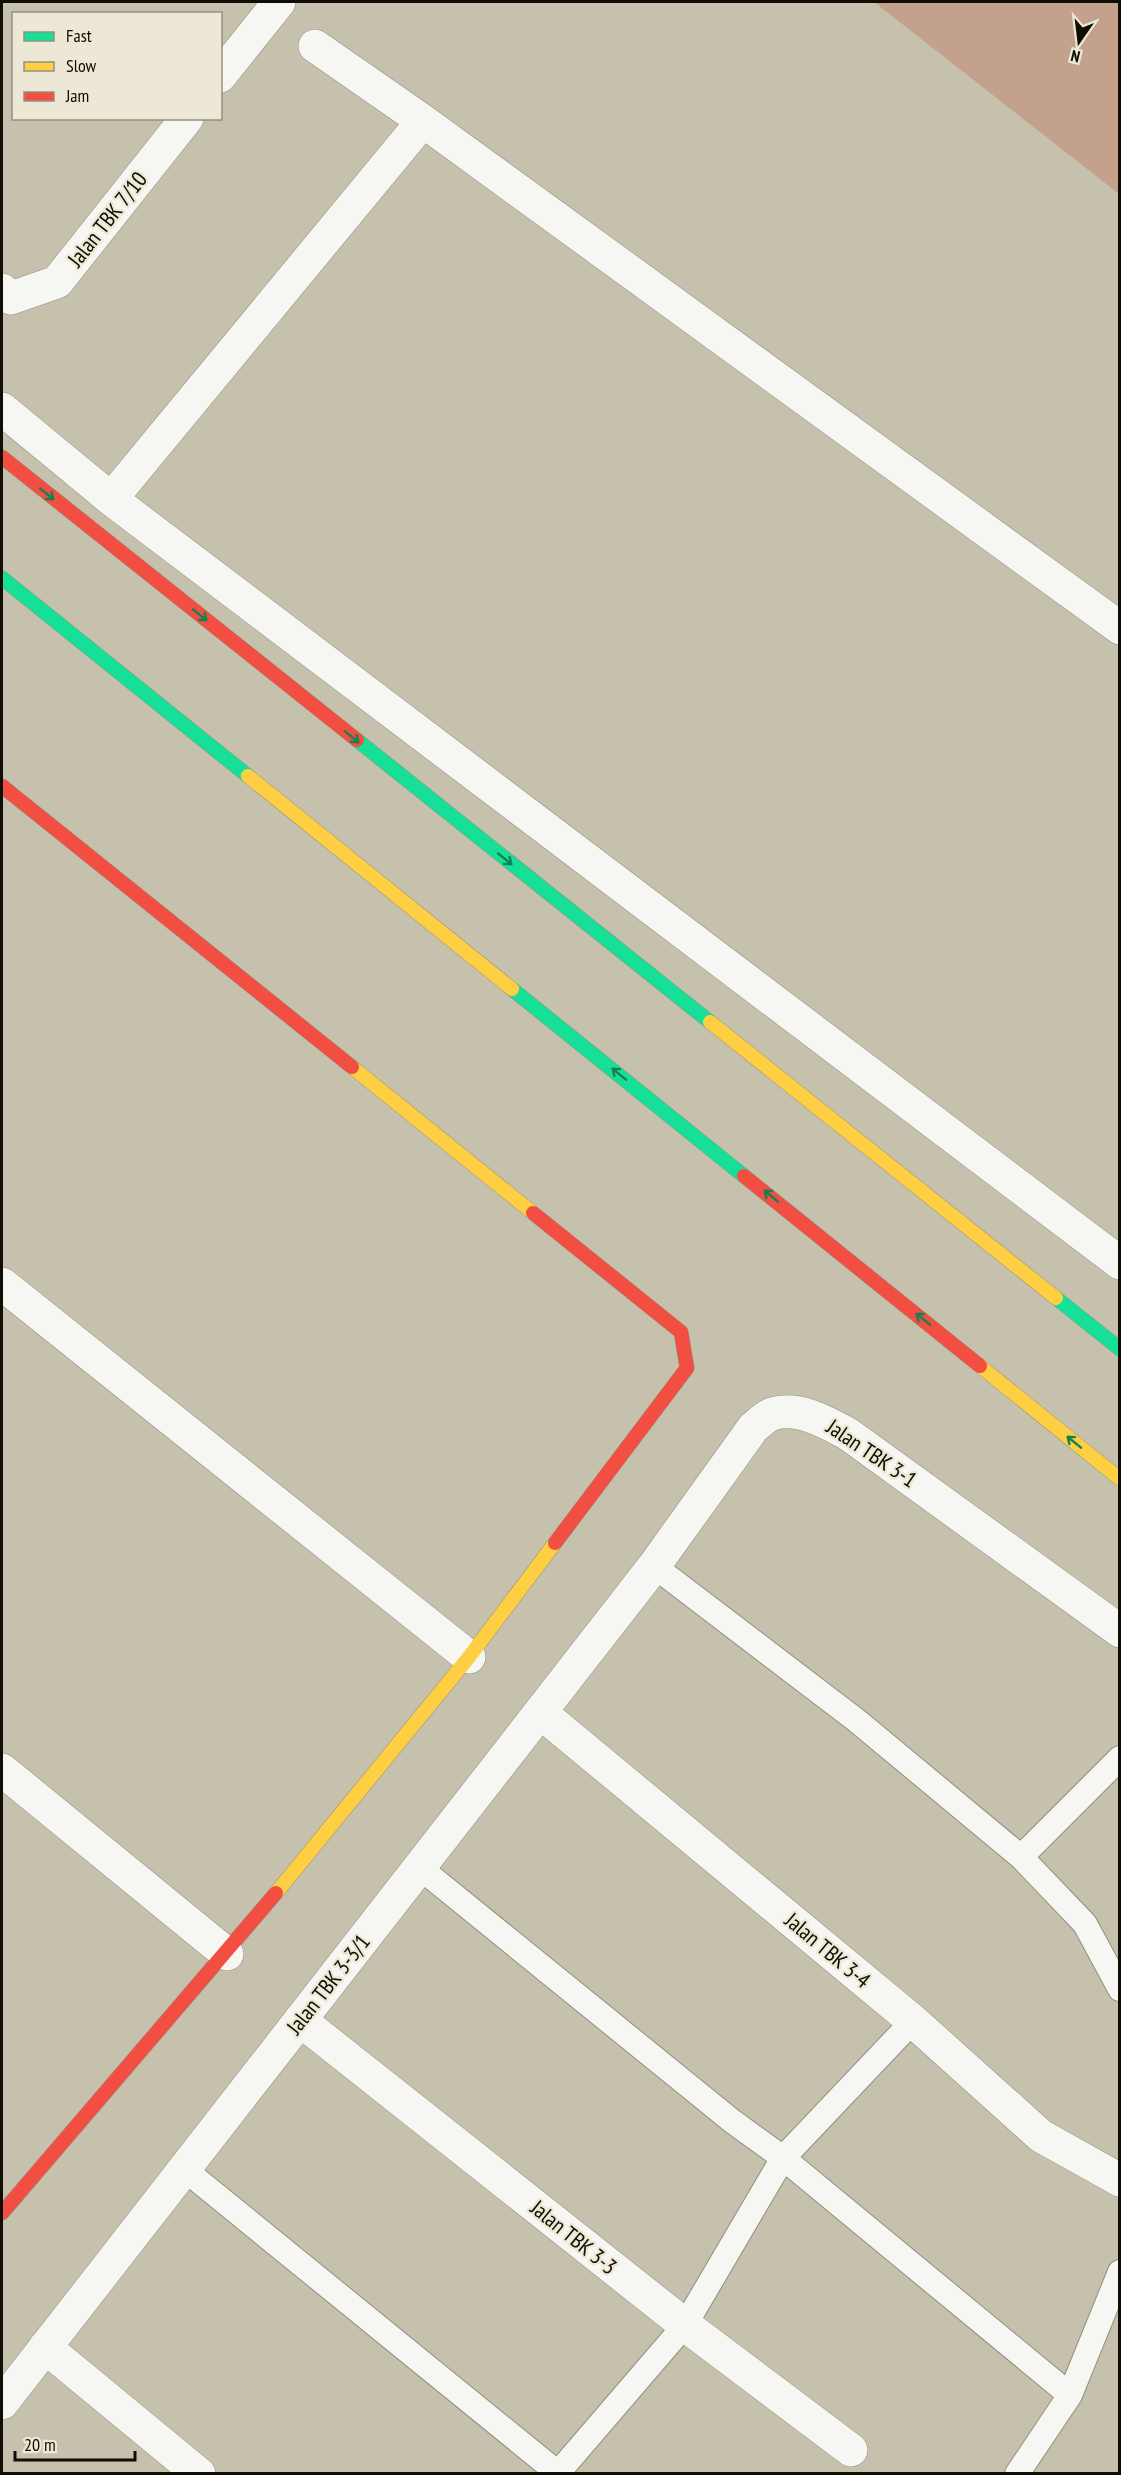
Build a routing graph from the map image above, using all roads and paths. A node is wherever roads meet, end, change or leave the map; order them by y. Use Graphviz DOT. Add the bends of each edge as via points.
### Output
graph roads {
  1 [pos="279,2"];
  2 [pos="315,46"];
  3 [pos="222,73"];
  4 [pos="185,120"];
  5 [pos="423,121"];
  6 [pos="6,294"];
  7 [pos="2,409"];
  8 [pos="2,457"];
  9 [pos="111,499"];
  10 [pos="2,578"];
  11 [pos="1119,628"];
  12 [pos="2,786"];
  13 [pos="1119,1263"];
  14 [pos="2,1284"];
  15 [pos="1119,1349"];
  16 [pos="1119,1479"];
  17 [pos="654,1566"];
  18 [pos="1119,1630"];
  19 [pos="469,1657"];
  20 [pos="540,1712"];
  21 [pos="1119,1758"];
  22 [pos="2,1770"];
  23 [pos="1021,1857"];
  24 [pos="419,1867"];
  25 [pos="227,1954"];
  26 [pos="1119,1989"];
  27 [pos="300,2020"];
  28 [pos="913,2021"];
  29 [pos="783,2158"];
  30 [pos="184,2169"];
  31 [pos="1119,2180"];
  32 [pos="2,2213"];
  33 [pos="1119,2271"];
  34 [pos="685,2325"];
  35 [pos="45,2347"];
  36 [pos="1070,2395"];
  37 [pos="2,2403"];
  38 [pos="851,2450"];
  39 [pos="558,2473"];
  40 [pos="199,2474"];
  41 [pos="1017,2474"];
  1 -- 3 [label="street"];
  2 -- 5 [label="street"];
  4 -- 6 [label="street, Jalan TBK 7/10" via="57,282"];
  5 -- 9 [label="street"];
  5 -- 11 [label="street"];
  7 -- 9 [label="street"];
  8 -- 15 [label="street, one-way"];
  9 -- 13 [label="street"];
  16 -- 10 [label="street, one-way"];
  12 -- 19 [label="street" via="681,1332 687,1368"];
  14 -- 19 [label="street"];
  17 -- 18 [label="street, Jalan TBK 3-1" via="753,1428 771,1414 793,1412 820,1418 848,1434"];
  17 -- 20 [label="street, Jalan TBK 3-3/1"];
  17 -- 23 [label="lane" via="856,1720"];
  19 -- 25 [label="street"];
  20 -- 24 [label="street, Jalan TBK 3-3/1"];
  20 -- 28 [label="street, Jalan TBK 3-4"];
  21 -- 23 [label="lane"];
  22 -- 25 [label="street"];
  23 -- 26 [label="lane" via="1085,1924"];
  24 -- 27 [label="street, Jalan TBK 3-3/1"];
  24 -- 29 [label="lane"];
  25 -- 32 [label="street"];
  27 -- 30 [label="street, Jalan TBK 3-3/1"];
  27 -- 34 [label="street, Jalan TBK 3-3"];
  28 -- 29 [label="lane"];
  28 -- 31 [label="street, Jalan TBK 3-4" via="1041,2136"];
  29 -- 34 [label="lane"];
  29 -- 36 [label="lane"];
  30 -- 35 [label="street, Jalan TBK 3-3/1"];
  30 -- 39 [label="lane"];
  33 -- 36 [label="lane"];
  34 -- 38 [label="street, Jalan TBK 3-3"];
  34 -- 39 [label="lane"];
  35 -- 37 [label="street, Jalan TBK 3-3/1"];
  35 -- 40 [label="street"];
  36 -- 41 [label="lane"];
}
